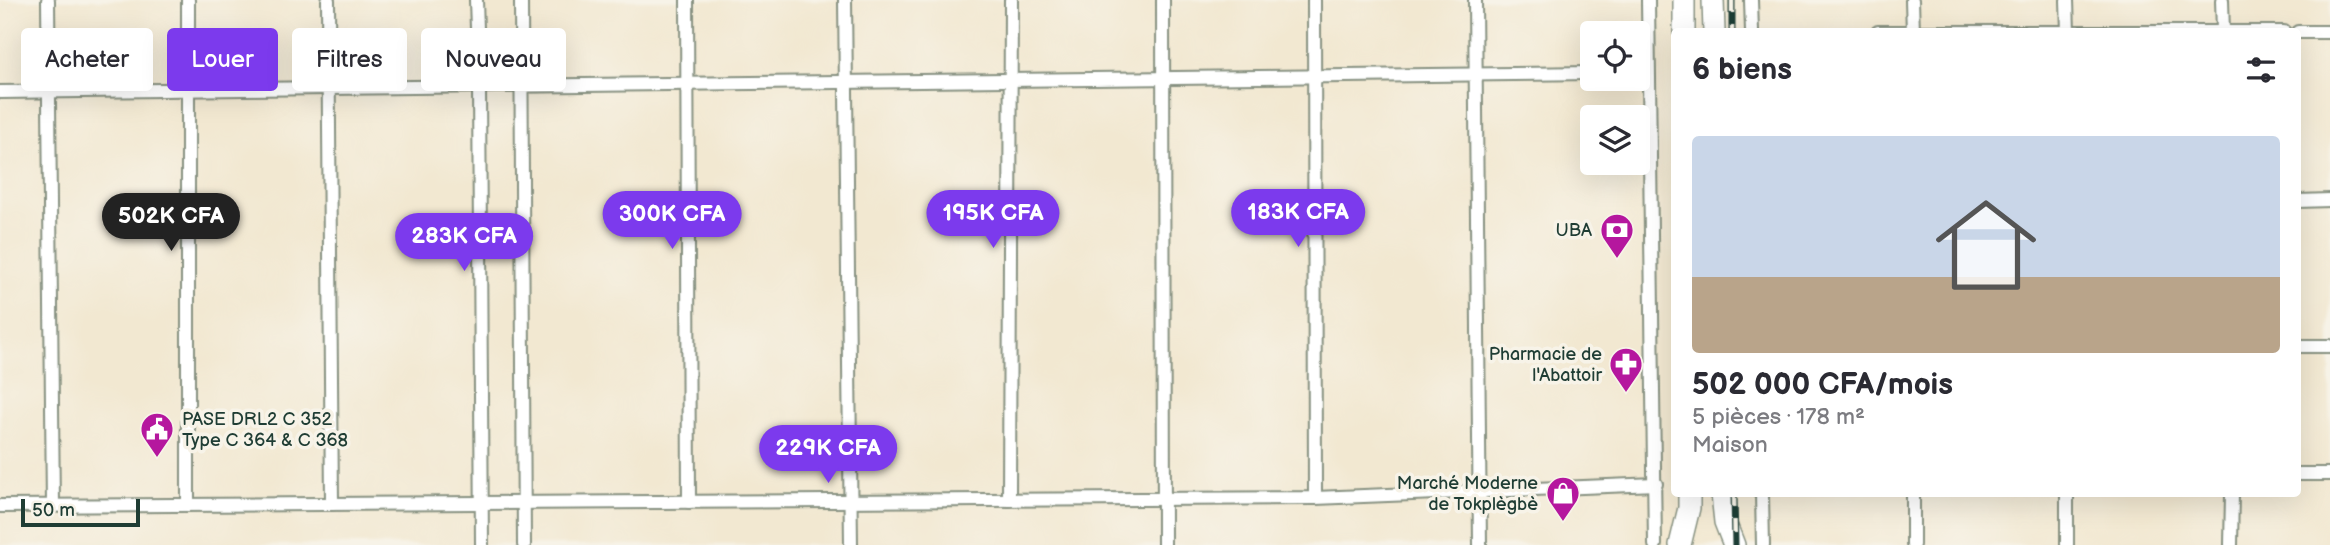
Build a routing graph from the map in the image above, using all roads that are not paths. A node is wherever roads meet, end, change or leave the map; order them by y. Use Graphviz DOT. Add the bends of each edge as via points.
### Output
graph roads {
  1 [pos="48,0"];
  2 [pos="188,0"];
  3 [pos="328,0"];
  4 [pos="476,0"];
  5 [pos="521,0"];
  6 [pos="687,0"];
  7 [pos="845,0"];
  8 [pos="1011,0"];
  9 [pos="1163,0"];
  10 [pos="1314,0"];
  11 [pos="1475,0"];
  12 [pos="1648,0"];
  13 [pos="1684,0"];
  14 [pos="1713,0"];
  15 [pos="1751,0"];
  16 [pos="1912,0"];
  17 [pos="2067,0"];
  18 [pos="2222,0"];
  19 [pos="1647,21"];
  20 [pos="48,28"];
  21 [pos="188,28"];
  22 [pos="328,28"];
  23 [pos="477,28"];
  24 [pos="521,28"];
  25 [pos="1684,28"];
  26 [pos="1714,28"];
  27 [pos="1752,28"];
  28 [pos="1913,28"];
  29 [pos="2068,28"];
  30 [pos="2223,28"];
  31 [pos="2301,32"];
  32 [pos="2330,32"];
  33 [pos="1580,73"];
  34 [pos="1475,75"];
  35 [pos="1314,76"];
  36 [pos="1163,78"];
  37 [pos="1010,80"];
  38 [pos="847,82"];
  39 [pos="688,84"];
  40 [pos="566,85"];
  41 [pos="49,91"];
  42 [pos="188,91"];
  43 [pos="329,91"];
  44 [pos="479,91"];
  45 [pos="521,91"];
  46 [pos="1644,91"];
  47 [pos="0,92"];
  48 [pos="2330,200"];
  49 [pos="2301,201"];
  50 [pos="2301,346"];
  51 [pos="2330,346"];
  52 [pos="2301,474"];
  53 [pos="2330,474"];
  54 [pos="1656,484"];
  55 [pos="1479,490"];
  56 [pos="1689,497"];
  57 [pos="1722,497"];
  58 [pos="1762,497"];
  59 [pos="1913,497"];
  60 [pos="2067,497"];
  61 [pos="2232,497"];
  62 [pos="1315,498"];
  63 [pos="1163,499"];
  64 [pos="1009,500"];
  65 [pos="850,501"];
  66 [pos="689,502"];
  67 [pos="482,503"];
  68 [pos="524,503"];
  69 [pos="332,504"];
  70 [pos="188,505"];
  71 [pos="0,506"];
  72 [pos="53,506"];
  73 [pos="482,545"];
  74 [pos="524,545"];
  75 [pos="851,545"];
  76 [pos="1164,545"];
  77 [pos="1480,545"];
  78 [pos="1655,545"];
  79 [pos="1680,545"];
  80 [pos="1734,545"];
  81 [pos="1763,545"];
  82 [pos="1913,545"];
  83 [pos="2067,545"];
  84 [pos="2231,545"];
  1 -- 20 [label="street"];
  2 -- 21 [label="street"];
  3 -- 22 [label="street"];
  4 -- 23 [label="street"];
  5 -- 24 [label="street"];
  6 -- 39 [label="street"];
  7 -- 38 [label="street"];
  8 -- 37 [label="street"];
  9 -- 36 [label="street"];
  10 -- 35 [label="street"];
  11 -- 34 [label="street"];
  12 -- 19 [label="street"];
  13 -- 25 [label="highway"];
  14 -- 26 [label="highway"];
  15 -- 27 [label="street"];
  16 -- 28 [label="street"];
  17 -- 29 [label="street"];
  18 -- 30 [label="street"];
  31 -- 32 [label="street"];
  33 -- 34 [label="street"];
  34 -- 35 [label="street"];
  34 -- 55 [label="street"];
  35 -- 36 [label="street"];
  35 -- 62 [label="street"];
  36 -- 37 [label="street"];
  36 -- 63 [label="street"];
  37 -- 38 [label="street"];
  37 -- 64 [label="street"];
  38 -- 39 [label="street"];
  38 -- 65 [label="street"];
  39 -- 40 [label="street"];
  39 -- 66 [label="street"];
  41 -- 47 [label="street"];
  41 -- 72 [label="street"];
  42 -- 70 [label="street"];
  43 -- 69 [label="street"];
  44 -- 67 [label="street"];
  45 -- 68 [label="street"];
  46 -- 54 [label="street"];
  48 -- 49 [label="street"];
  50 -- 51 [label="street"];
  52 -- 53 [label="street"];
  54 -- 55 [label="street"];
  54 -- 78 [label="street"];
  55 -- 62 [label="street"];
  55 -- 77 [label="street"];
  56 -- 79 [label="highway"];
  57 -- 80 [label="highway" via="1725,523"];
  58 -- 81 [label="street"];
  59 -- 82 [label="street"];
  60 -- 83 [label="street"];
  61 -- 84 [label="street"];
  62 -- 63 [label="street"];
  63 -- 64 [label="street"];
  63 -- 76 [label="street"];
  64 -- 65 [label="street"];
  65 -- 66 [label="street"];
  65 -- 75 [label="street"];
  66 -- 68 [label="street"];
  67 -- 68 [label="street"];
  67 -- 69 [label="street"];
  67 -- 73 [label="street"];
  68 -- 74 [label="street"];
  69 -- 70 [label="street"];
  70 -- 72 [label="street"];
  71 -- 72 [label="street"];
}
